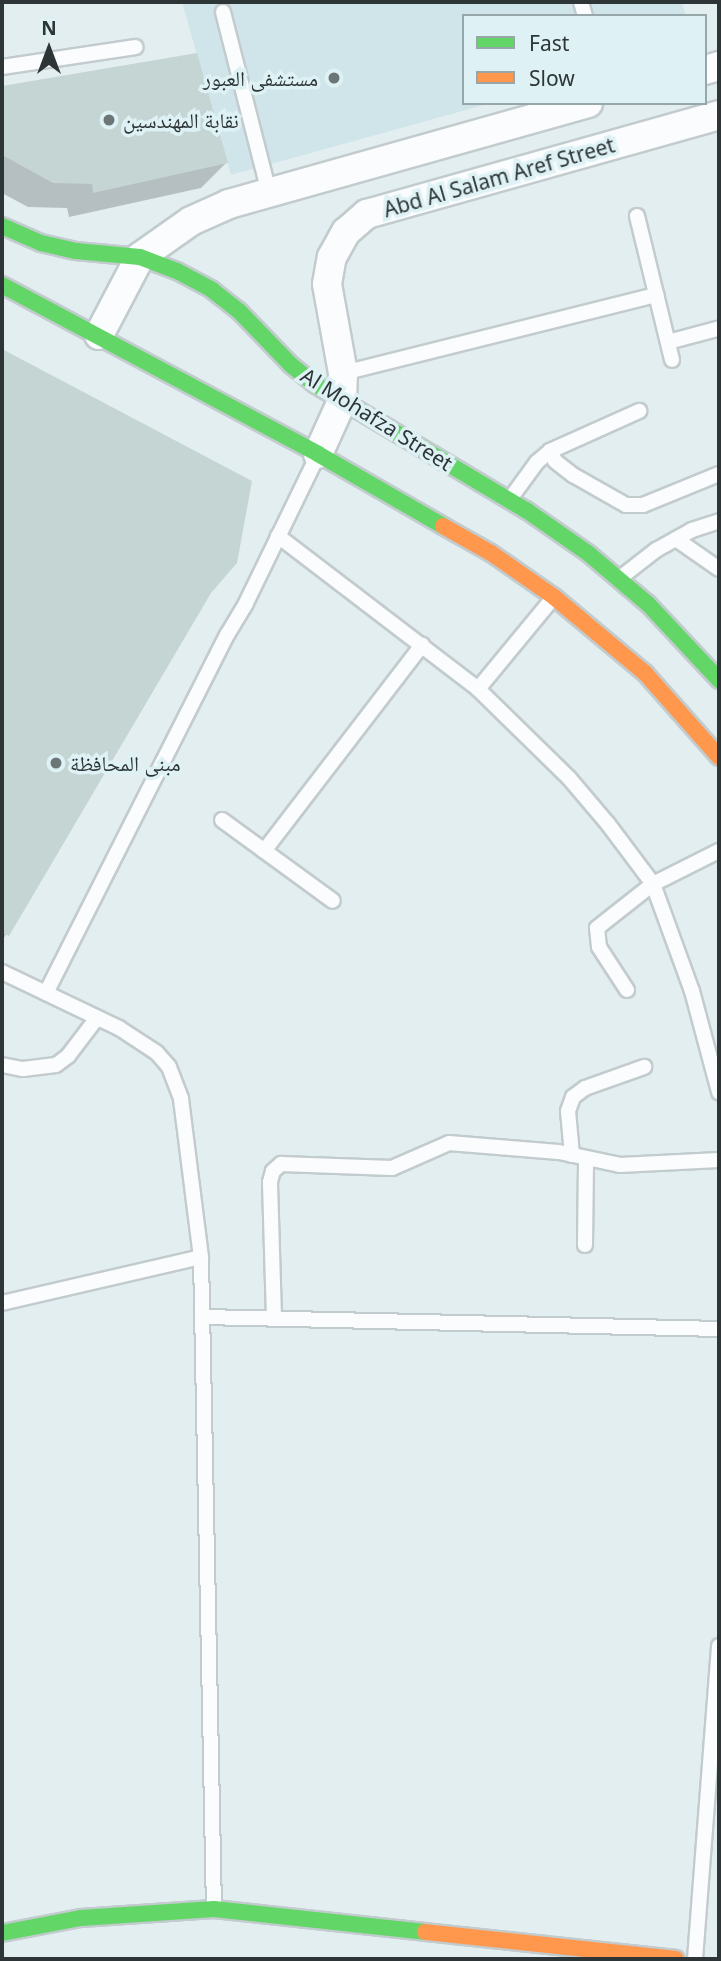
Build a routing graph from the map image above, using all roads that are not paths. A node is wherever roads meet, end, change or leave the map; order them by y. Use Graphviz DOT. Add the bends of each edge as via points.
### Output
graph roads {
  1 [pos="223,12"];
  2 [pos="136,47"];
  3 [pos="2,67"];
  4 [pos="581,105"];
  5 [pos="719,115"];
  6 [pos="270,193"];
  7 [pos="637,216"];
  8 [pos="2,226"];
  9 [pos="140,257"];
  10 [pos="2,285"];
  11 [pos="656,295"];
  12 [pos="717,329"];
  13 [pos="99,335"];
  14 [pos="668,342"];
  15 [pos="672,360"];
  16 [pos="343,373"];
  17 [pos="342,401"];
  18 [pos="639,411"];
  19 [pos="550,451"];
  20 [pos="318,454"];
  21 [pos="719,474"];
  22 [pos="510,500"];
  23 [pos="719,521"];
  24 [pos="278,536"];
  25 [pos="676,539"];
  26 [pos="719,569"];
  27 [pos="619,579"];
  28 [pos="554,597"];
  29 [pos="422,645"];
  30 [pos="719,680"];
  31 [pos="478,689"];
  32 [pos="719,757"];
  33 [pos="222,820"];
  34 [pos="264,851"];
  35 [pos="719,851"];
  36 [pos="653,884"];
  37 [pos="333,901"];
  38 [pos="2,972"];
  39 [pos="627,990"];
  40 [pos="46,993"];
  41 [pos="97,1018"];
  42 [pos="2,1065"];
  43 [pos="644,1067"];
  44 [pos="719,1092"];
  45 [pos="572,1155"];
  46 [pos="586,1160"];
  47 [pos="719,1160"];
  48 [pos="585,1245"];
  49 [pos="201,1257"];
  50 [pos="2,1303"];
  51 [pos="203,1317"];
  52 [pos="274,1318"];
  53 [pos="719,1329"];
  54 [pos="719,1646"];
  55 [pos="214,1909"];
  56 [pos="2,1933"];
  57 [pos="560,1953"];
  58 [pos="676,1959"];
  59 [pos="695,1959"];
  1 -- 6 [label="lane"];
  2 -- 3 [label="lane"];
  4 -- 6 [label="street"];
  5 -- 16 [label="street, Abd Al Salam Aref Street" via="367,214 346,232 332,257 327,284"];
  6 -- 9 [label="street" via="191,221"];
  7 -- 11 [label="lane"];
  8 -- 9 [label="main road, Al Mohafza Street" via="41,243 76,251"];
  9 -- 13 [label="street"];
  9 -- 17 [label="main road, Al Mohafza Street" via="212,290 291,365"];
  10 -- 13 [label="main road"];
  11 -- 14 [label="lane"];
  11 -- 16 [label="lane"];
  12 -- 14 [label="lane"];
  13 -- 20 [label="main road"];
  14 -- 15 [label="lane"];
  16 -- 17 [label="street, Abd Al Salam Aref Street"];
  17 -- 20 [label="street, Abd Al Salam Aref Street"];
  17 -- 22 [label="main road, Al Mohafza Street"];
  18 -- 19 [label="lane"];
  19 -- 21 [label="lane" via="573,475 626,505 643,505"];
  19 -- 22 [label="lane"];
  20 -- 24 [label="lane"];
  20 -- 28 [label="main road" via="491,553"];
  22 -- 27 [label="main road, Al Mohafza Street"];
  23 -- 25 [label="lane"];
  24 -- 29 [label="lane"];
  24 -- 40 [label="lane"];
  25 -- 26 [label="lane"];
  25 -- 27 [label="lane"];
  27 -- 30 [label="main road, Al Mohafza Street"];
  28 -- 31 [label="lane"];
  28 -- 32 [label="main road" via="645,673"];
  29 -- 31 [label="lane"];
  29 -- 34 [label="lane"];
  31 -- 36 [label="lane" via="569,778"];
  33 -- 34 [label="lane"];
  34 -- 37 [label="lane"];
  35 -- 36 [label="lane"];
  36 -- 39 [label="lane" via="597,928 599,947"];
  36 -- 44 [label="lane" via="692,991"];
  38 -- 40 [label="lane"];
  40 -- 41 [label="lane"];
  41 -- 42 [label="lane" via="56,1065 23,1069"];
  41 -- 49 [label="lane" via="157,1053 176,1082 190,1154"];
  43 -- 45 [label="lane" via="585,1088 573,1097 568,1111"];
  45 -- 46 [label="lane"];
  45 -- 52 [label="lane" via="449,1143 392,1168 281,1164 270,1182"];
  46 -- 47 [label="lane" via="620,1166"];
  46 -- 48 [label="lane"];
  49 -- 50 [label="lane"];
  49 -- 51 [label="lane"];
  51 -- 52 [label="lane"];
  51 -- 55 [label="lane"];
  52 -- 53 [label="lane"];
  54 -- 59 [label="lane"];
  55 -- 56 [label="main road" via="81,1918"];
  55 -- 57 [label="main road"];
  57 -- 58 [label="main road"];
}
